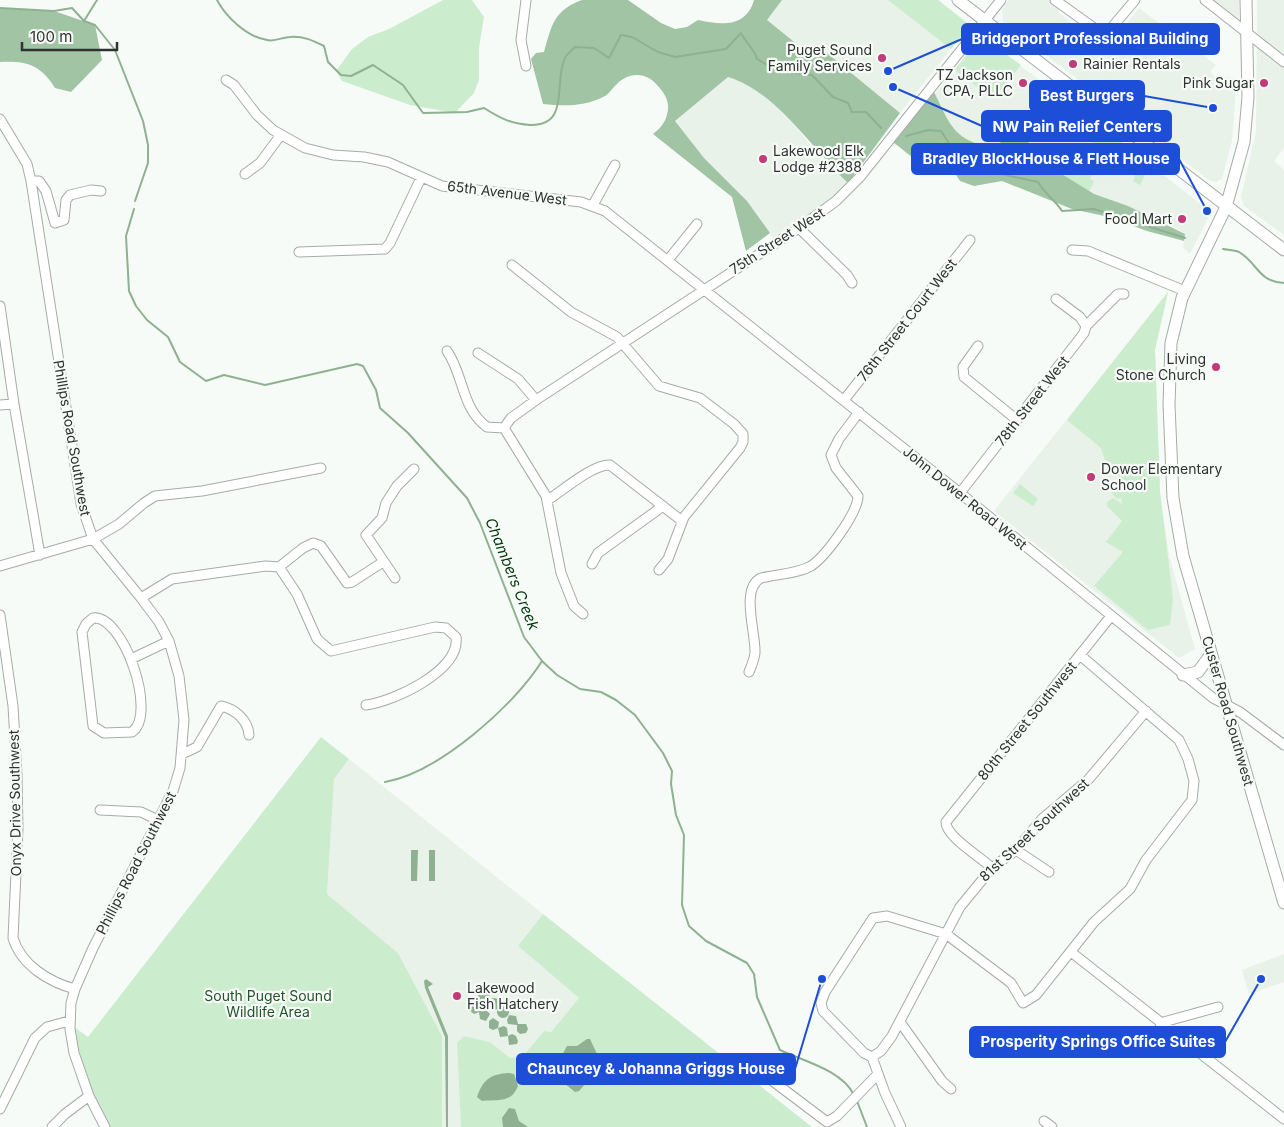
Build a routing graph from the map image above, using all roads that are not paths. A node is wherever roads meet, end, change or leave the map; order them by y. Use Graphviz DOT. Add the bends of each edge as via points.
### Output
graph roads {
  1 [pos="526,0"];
  2 [pos="958,0"];
  3 [pos="1001,0"];
  4 [pos="1055,0"];
  5 [pos="1135,0"];
  6 [pos="1205,0"];
  7 [pos="1246,0"];
  8 [pos="984,20"];
  9 [pos="1245,32"];
  10 [pos="1284,62"];
  11 [pos="526,66"];
  12 [pos="226,80"];
  13 [pos="0,119"];
  14 [pos="280,136"];
  15 [pos="615,165"];
  16 [pos="244,174"];
  17 [pos="421,178"];
  18 [pos="30,181"];
  19 [pos="101,191"];
  20 [pos="593,205"];
  21 [pos="1226,207"];
  22 [pos="697,224"];
  23 [pos="799,228"];
  24 [pos="970,240"];
  25 [pos="1072,250"];
  26 [pos="1284,250"];
  27 [pos="299,252"];
  28 [pos="668,260"];
  29 [pos="512,266"];
  30 [pos="852,283"];
  31 [pos="704,289"];
  32 [pos="1185,291"];
  33 [pos="1056,299"];
  34 [pos="0,306"];
  35 [pos="1103,310"];
  36 [pos="1086,326"];
  37 [pos="623,343"];
  38 [pos="978,346"];
  39 [pos="447,350"];
  40 [pos="478,353"];
  41 [pos="536,400"];
  42 [pos="844,400"];
  43 [pos="14,404"];
  44 [pos="0,405"];
  45 [pos="859,412"];
  46 [pos="1017,420"];
  47 [pos="504,428"];
  48 [pos="321,468"];
  49 [pos="414,469"];
  50 [pos="960,493"];
  51 [pos="548,500"];
  52 [pos="664,506"];
  53 [pos="682,521"];
  54 [pos="93,539"];
  55 [pos="40,554"];
  56 [pos="383,562"];
  57 [pos="592,564"];
  58 [pos="0,566"];
  59 [pos="280,566"];
  60 [pos="659,570"];
  61 [pos="395,578"];
  62 [pos="141,598"];
  63 [pos="581,612"];
  64 [pos="0,615"];
  65 [pos="1111,616"];
  66 [pos="169,641"];
  67 [pos="1211,654"];
  68 [pos="1080,655"];
  69 [pos="131,659"];
  70 [pos="749,672"];
  71 [pos="1183,675"];
  72 [pos="366,705"];
  73 [pos="1226,705"];
  74 [pos="1146,712"];
  75 [pos="249,735"];
  76 [pos="1284,745"];
  77 [pos="182,754"];
  78 [pos="100,810"];
  79 [pos="158,820"];
  80 [pos="1016,850"];
  81 [pos="992,868"];
  82 [pos="1049,872"];
  83 [pos="1284,903"];
  84 [pos="946,934"];
  85 [pos="1071,952"];
  86 [pos="74,989"];
  87 [pos="1218,1007"];
  88 [pos="69,1021"];
  89 [pos="900,1022"];
  90 [pos="1160,1023"];
  91 [pos="872,1057"];
  92 [pos="878,1074"];
  93 [pos="770,1079"];
  94 [pos="951,1089"];
  95 [pos="89,1096"];
  96 [pos="0,1109"];
  97 [pos="1284,1119"];
  98 [pos="52,1127"];
  99 [pos="105,1127"];
  100 [pos="901,1127"];
  1 -- 11 [label="street" via="521,40"];
  2 -- 8 [label="main road"];
  3 -- 8 [label="street, 75th Street West"];
  4 -- 5 [label="street" via="1097,32 1105,33"];
  6 -- 9 [label="street"];
  7 -- 9 [label="main road, Custer Road Southwest"];
  8 -- 21 [label="main road"];
  8 -- 23 [label="street, 75th Street West" via="860,177 835,202"];
  9 -- 10 [label="street"];
  9 -- 21 [label="main road, Custer Road Southwest" via="1247,117 1244,142"];
  12 -- 14 [label="street, 65th Avenue West"];
  13 -- 18 [label="street, Phillips Road Southwest" via="26,164"];
  14 -- 16 [label="street" via="260,163"];
  14 -- 17 [label="street, 65th Avenue West" via="323,153 364,156 388,162"];
  15 -- 20 [label="street"];
  17 -- 20 [label="street, 65th Avenue West" via="462,190"];
  17 -- 27 [label="street" via="385,249"];
  18 -- 19 [label="street" via="39,181 44,186 55,223 64,220 66,200 70,195"];
  18 -- 54 [label="street, Phillips Road Southwest" via="81,504"];
  20 -- 28 [label="street, 65th Avenue West" via="610,214"];
  21 -- 26 [label="main road"];
  21 -- 32 [label="main road, Custer Road Southwest"];
  22 -- 28 [label="street"];
  23 -- 30 [label="street"];
  23 -- 31 [label="street, 75th Street West"];
  24 -- 42 [label="street, 76th Street Court West"];
  25 -- 32 [label="street" via="1088,251"];
  28 -- 31 [label="street, 65th Avenue West"];
  29 -- 37 [label="street" via="564,307"];
  31 -- 37 [label="street, 75th Street West"];
  31 -- 42 [label="street, John Dower Road West"];
  32 -- 67 [label="main road, Custer Road Southwest" via="1175,323 1169,367 1173,498 1183,556"];
  33 -- 36 [label="street" via="1080,317"];
  34 -- 43 [label="street"];
  35 -- 36 [label="street, 78th Street West"];
  36 -- 46 [label="street, 78th Street West" via="1084,333"];
  37 -- 41 [label="street, 75th Street West"];
  37 -- 53 [label="street" via="659,386 700,398 738,428 744,439"];
  38 -- 46 [label="street" via="966,362 963,373 967,380"];
  39 -- 47 [label="street" via="457,366 465,398 477,416 490,428"];
  40 -- 41 [label="street" via="518,379"];
  41 -- 47 [label="street, 75th Street West" via="510,418"];
  42 -- 45 [label="street, John Dower Road West"];
  43 -- 44 [label="street"];
  43 -- 55 [label="street"];
  45 -- 50 [label="street, John Dower Road West"];
  45 -- 70 [label="street" via="831,455 836,468 858,496 856,507 812,565 754,582 751,606 755,653"];
  46 -- 50 [label="street, 78th Street West"];
  47 -- 51 [label="street"];
  48 -- 54 [label="street" via="155,496"];
  49 -- 56 [label="street" via="397,486 382,518 367,532"];
  50 -- 65 [label="street, John Dower Road West"];
  51 -- 52 [label="street" via="608,464"];
  51 -- 63 [label="street" via="553,504 565,562"];
  52 -- 53 [label="street"];
  52 -- 57 [label="street" via="598,553"];
  53 -- 60 [label="street" via="668,558"];
  54 -- 55 [label="street"];
  54 -- 62 [label="street, Phillips Road Southwest"];
  55 -- 58 [label="street"];
  56 -- 59 [label="street" via="349,583 342,578 321,546 313,543"];
  56 -- 61 [label="street"];
  59 -- 62 [label="street" via="172,579"];
  59 -- 72 [label="street" via="317,640 331,651 435,627 446,628 456,637 448,661 436,674 405,693"];
  62 -- 66 [label="street, Phillips Road Southwest"];
  64 -- 86 [label="street, Onyx Drive Southwest" via="13,706 17,776 13,938 21,954 48,979"];
  65 -- 68 [label="street, 80th Street Southwest"];
  65 -- 71 [label="street, John Dower Road West"];
  66 -- 69 [label="street"];
  66 -- 77 [label="street, Phillips Road Southwest" via="182,696"];
  67 -- 71 [label="main road" via="1198,672"];
  67 -- 73 [label="main road, Custer Road Southwest"];
  68 -- 74 [label="street"];
  68 -- 81 [label="street, 80th Street Southwest" via="946,822 952,834"];
  69 -- 69 [label="street" via="106,620 93,618 86,624 82,632 92,721 104,733 134,732 142,719"];
  71 -- 73 [label="street, John Dower Road West"];
  73 -- 76 [label="street, John Dower Road West"];
  73 -- 83 [label="main road, Custer Road Southwest"];
  74 -- 80 [label="street, 81st Street Southwest" via="1088,780 1042,819"];
  74 -- 85 [label="street" via="1182,745 1194,781 1194,794 1146,860 1130,889 1094,922"];
  75 -- 77 [label="street" via="243,719 222,706 216,710 197,747"];
  77 -- 79 [label="street, Phillips Road Southwest" via="173,791"];
  78 -- 79 [label="street" via="141,812"];
  79 -- 86 [label="street, Phillips Road Southwest"];
  80 -- 81 [label="street, 81st Street Southwest"];
  80 -- 82 [label="street"];
  81 -- 84 [label="street, 81st Street Southwest" via="962,903"];
  84 -- 85 [label="street" via="1011,983 1022,1003 1041,989"];
  84 -- 89 [label="street, 81st Street Southwest"];
  84 -- 91 [label="street" via="886,916 873,918 825,992 821,1004 823,1011 864,1053"];
  85 -- 90 [label="street"];
  86 -- 88 [label="street, Phillips Road Southwest"];
  87 -- 90 [label="street"];
  88 -- 95 [label="street, Phillips Road Southwest" via="74,1053"];
  88 -- 96 [label="street" via="47,1027 35,1038"];
  89 -- 91 [label="street, 81st Street Southwest" via="885,1047"];
  89 -- 94 [label="street"];
  90 -- 97 [label="street"];
  91 -- 92 [label="street"];
  92 -- 93 [label="street" via="830,1122 822,1121"];
  92 -- 100 [label="street"];
  95 -- 98 [label="street"];
  95 -- 99 [label="street, Phillips Road Southwest"];
}
